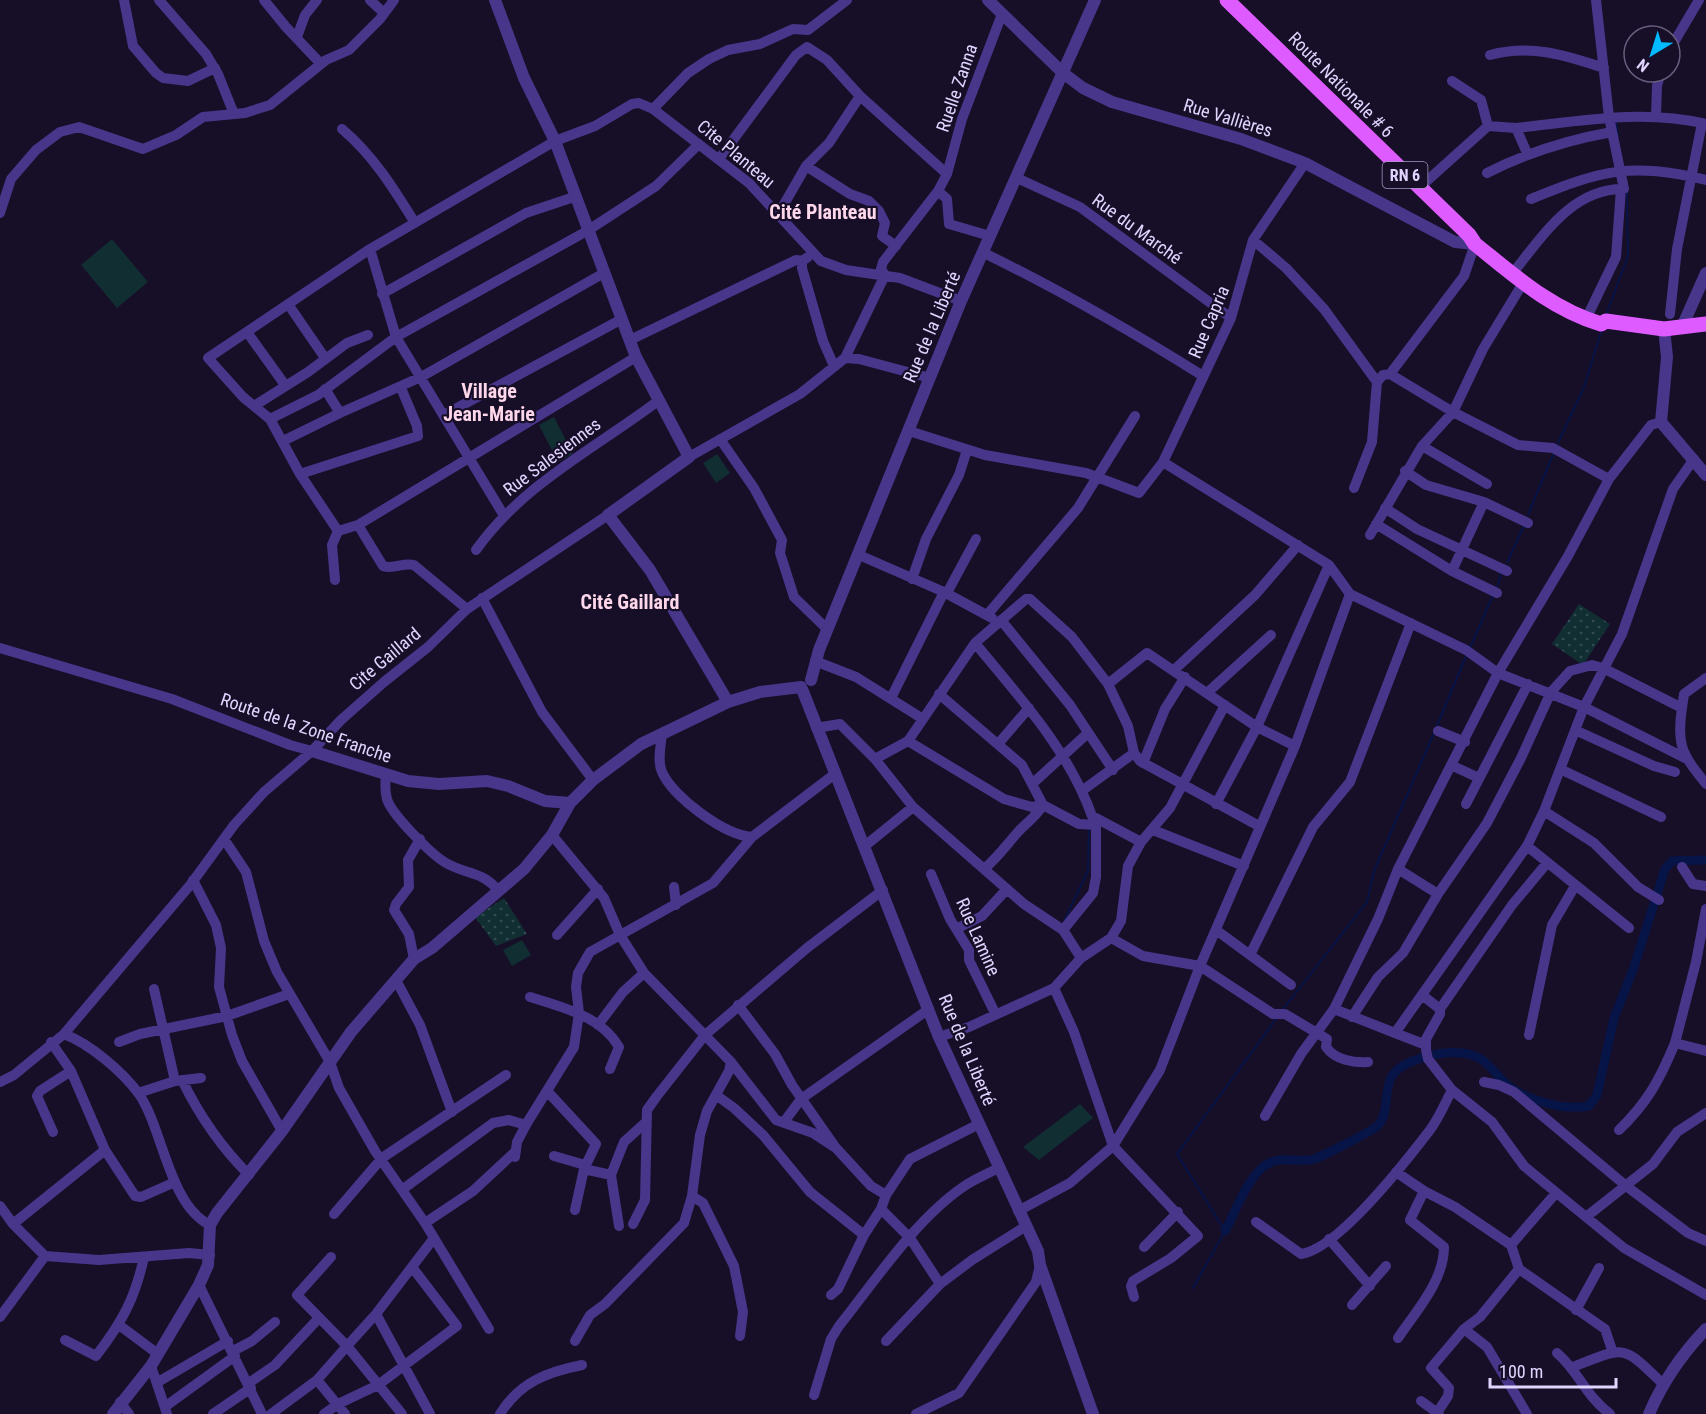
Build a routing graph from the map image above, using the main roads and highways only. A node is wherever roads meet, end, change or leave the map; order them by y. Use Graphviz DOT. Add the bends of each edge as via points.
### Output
graph roads {
  1 [pos="1227,0"];
  2 [pos="1706,324"];
  1 -- 2 [label="main road, Route Nationale # 6 / RN 6" via="1475,244 1517,279 1564,310 1598,321 1664,329"];
}
